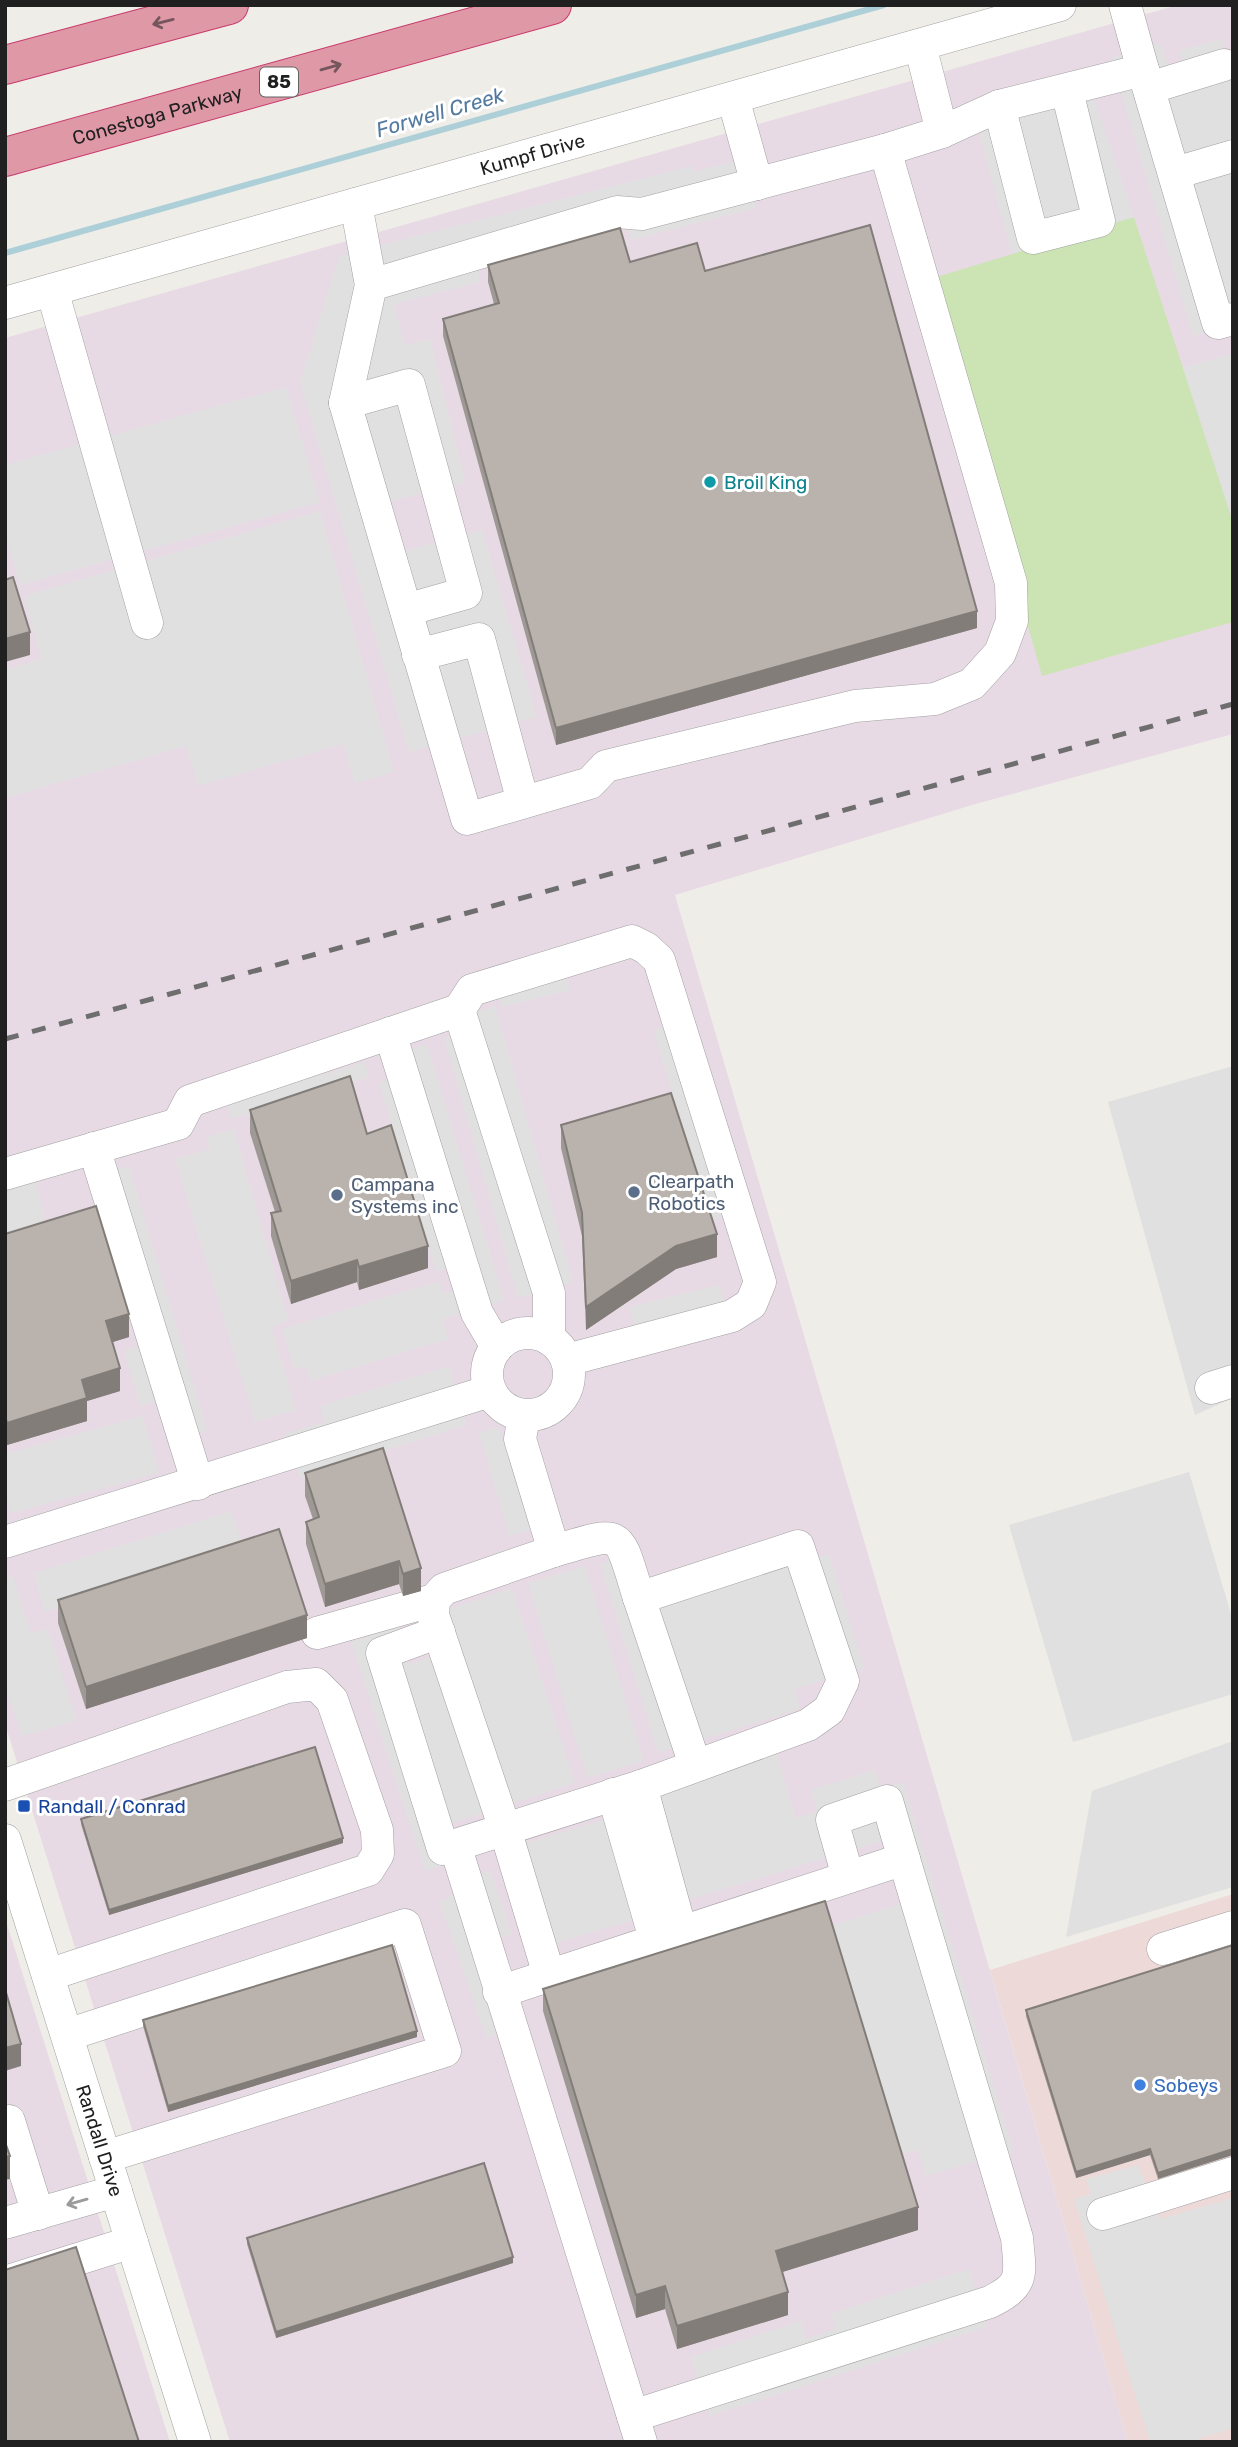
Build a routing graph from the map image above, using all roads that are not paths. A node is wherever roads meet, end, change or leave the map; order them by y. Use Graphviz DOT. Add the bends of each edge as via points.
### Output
graph roads {
  1 [pos="229,5"];
  2 [pos="552,5"];
  3 [pos="1060,5"];
  4 [pos="1125,5"];
  5 [pos="920,45"];
  6 [pos="5,65"];
  7 [pos="1224,65"];
  8 [pos="1146,79"];
  9 [pos="1068,91"];
  10 [pos="733,98"];
  11 [pos="999,106"];
  12 [pos="942,132"];
  13 [pos="885,150"];
  14 [pos="1233,156"];
  15 [pos="5,157"];
  16 [pos="1175,173"];
  17 [pos="757,184"];
  18 [pos="356,204"];
  19 [pos="371,285"];
  20 [pos="52,290"];
  21 [pos="5,303"];
  22 [pos="1233,319"];
  23 [pos="345,403"];
  24 [pos="406,610"];
  25 [pos="147,623"];
  26 [pos="418,655"];
  27 [pos="523,802"];
  28 [pos="459,1010"];
  29 [pos="390,1034"];
  30 [pos="94,1148"];
  31 [pos="5,1174"];
  32 [pos="496,1347"];
  33 [pos="558,1349"];
  34 [pos="490,1391"];
  35 [pos="524,1416"];
  36 [pos="198,1484"];
  37 [pos="5,1542"];
  38 [pos="554,1551"];
  39 [pos="639,1598"];
  40 [pos="434,1600"];
  41 [pos="439,1632"];
  42 [pos="317,1633"];
  43 [pos="695,1765"];
  44 [pos="5,1785"];
  45 [pos="627,1790"];
  46 [pos="505,1829"];
  47 [pos="5,1840"];
  48 [pos="455,1845"];
  49 [pos="904,1859"];
  50 [pos="848,1877"];
  51 [pos="1233,1927"];
  52 [pos="668,1935"];
  53 [pos="1163,1949"];
  54 [pos="48,1975"];
  55 [pos="548,1975"];
  56 [pos="499,1992"];
  57 [pos="67,2035"];
  58 [pos="9,2121"];
  59 [pos="105,2157"];
  60 [pos="1233,2173"];
  61 [pos="116,2191"];
  62 [pos="38,2214"];
  63 [pos="1103,2214"];
  64 [pos="5,2223"];
  65 [pos="132,2242"];
  66 [pos="5,2282"];
  67 [pos="637,2429"];
  68 [pos="195,2442"];
  1 -- 6 [label="highway, one-way"];
  15 -- 2 [label="highway, Conestoga Parkway / 85, one-way"];
  3 -- 5 [label="street, Kumpf Drive"];
  4 -- 8 [label="street"];
  5 -- 10 [label="street, Kumpf Drive"];
  5 -- 12 [label="street"];
  7 -- 8 [label="street"];
  8 -- 9 [label="street"];
  8 -- 16 [label="street"];
  9 -- 11 [label="street"];
  9 -- 11 [label="street" via="1099,221 1033,238"];
  10 -- 17 [label="street"];
  10 -- 18 [label="street, Kumpf Drive"];
  11 -- 12 [label="street"];
  12 -- 13 [label="street"];
  13 -- 17 [label="street"];
  13 -- 27 [label="street" via="1011,583 1012,621 1000,653 972,684 935,699 855,706 606,766 590,783"];
  14 -- 16 [label="street"];
  16 -- 22 [label="street" via="1218,323"];
  17 -- 19 [label="street" via="642,214 617,212"];
  18 -- 19 [label="street"];
  18 -- 20 [label="street, Kumpf Drive"];
  19 -- 23 [label="street"];
  20 -- 21 [label="street, Kumpf Drive"];
  20 -- 25 [label="street"];
  23 -- 24 [label="street"];
  23 -- 24 [label="street" via="409,386 466,593"];
  24 -- 26 [label="street"];
  26 -- 27 [label="street" via="467,819"];
  26 -- 27 [label="street" via="479,639"];
  28 -- 29 [label="street"];
  28 -- 33 [label="street" via="549,1293"];
  28 -- 33 [label="street" via="472,990 632,941 660,960 760,1282 751,1304 732,1317"];
  29 -- 30 [label="street" via="190,1101 178,1124"];
  29 -- 32 [label="street" via="477,1313"];
  30 -- 31 [label="street"];
  30 -- 36 [label="street"];
  32 -- 33 [label="street" via="520,1334 534,1333"];
  32 -- 34 [label="street" via="487,1369"];
  33 -- 35 [label="street" via="569,1374 560,1401 539,1414"];
  34 -- 35 [label="street" via="510,1412"];
  34 -- 36 [label="street"];
  35 -- 38 [label="street" via="520,1439"];
  36 -- 37 [label="street"];
  38 -- 39 [label="street" via="606,1536 616,1539 623,1546"];
  38 -- 40 [label="street" via="444,1589"];
  39 -- 43 [label="street"];
  39 -- 43 [label="street" via="797,1546 835,1656 843,1681 829,1710 808,1725"];
  40 -- 41 [label="street"];
  40 -- 42 [label="street"];
  41 -- 46 [label="street"];
  41 -- 48 [label="street" via="382,1653 443,1849"];
  43 -- 45 [label="street"];
  44 -- 54 [label="street" via="287,1687 316,1684 332,1700 377,1830 378,1854 368,1870"];
  45 -- 46 [label="street"];
  45 -- 52 [label="street"];
  46 -- 48 [label="street"];
  46 -- 55 [label="street"];
  47 -- 54 [label="street, Randall Drive"];
  48 -- 56 [label="street"];
  49 -- 50 [label="street"];
  49 -- 50 [label="street" via="887,1801 832,1820"];
  49 -- 67 [label="street" via="1017,2238 1020,2273 1012,2292"];
  50 -- 52 [label="street"];
  51 -- 53 [label="street"];
  52 -- 55 [label="street"];
  54 -- 57 [label="street, Randall Drive"];
  55 -- 56 [label="street"];
  56 -- 67 [label="street"];
  57 -- 59 [label="street, Randall Drive"];
  57 -- 59 [label="street" via="405,1925 410,1937 445,2051"];
  58 -- 62 [label="street"];
  59 -- 61 [label="street, Randall Drive"];
  60 -- 63 [label="street"];
  61 -- 62 [label="street, one-way"];
  61 -- 65 [label="street, Randall Drive"];
  62 -- 64 [label="street"];
  65 -- 66 [label="street"];
  65 -- 68 [label="street, Randall Drive"];
}
